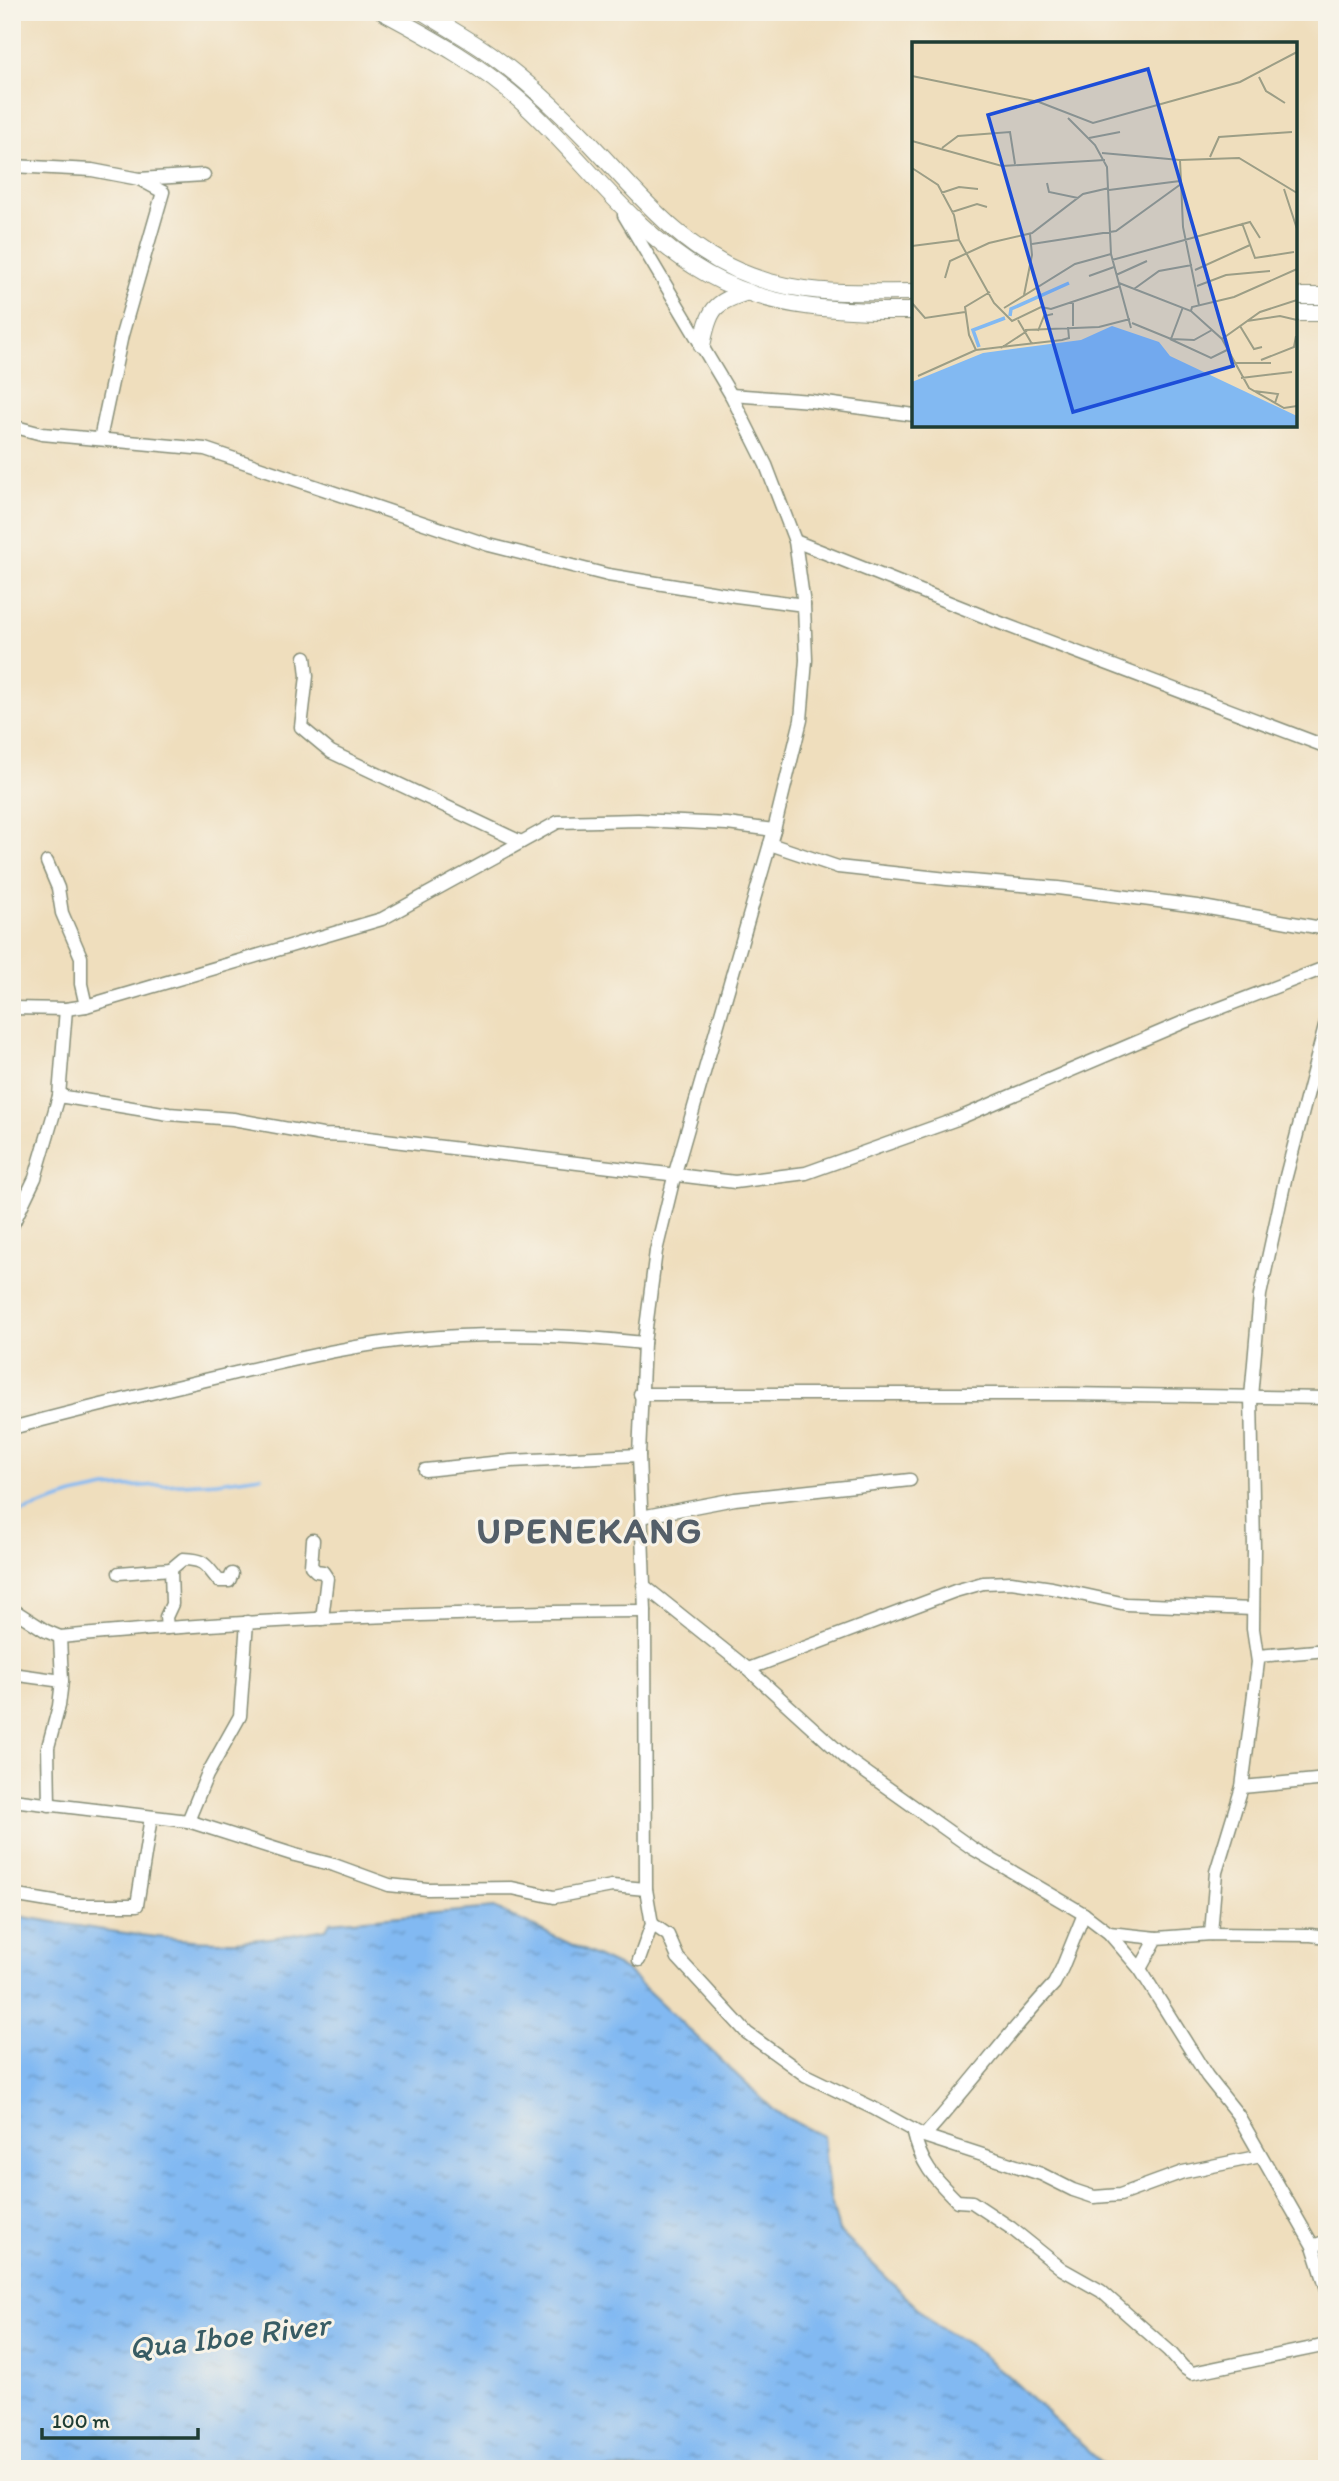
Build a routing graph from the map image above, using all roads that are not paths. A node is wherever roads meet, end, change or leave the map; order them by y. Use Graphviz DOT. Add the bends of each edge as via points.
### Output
graph roads {
  1 [pos="383,12"];
  2 [pos="423,12"];
  3 [pos="12,166"];
  4 [pos="204,175"];
  5 [pos="139,179"];
  6 [pos="616,201"];
  7 [pos="748,292"];
  8 [pos="912,292"];
  9 [pos="1297,296"];
  10 [pos="1327,296"];
  11 [pos="912,311"];
  12 [pos="1297,313"];
  13 [pos="1327,313"];
  14 [pos="702,346"];
  15 [pos="731,395"];
  16 [pos="912,415"];
  17 [pos="12,426"];
  18 [pos="100,439"];
  19 [pos="796,541"];
  20 [pos="804,605"];
  21 [pos="305,657"];
  22 [pos="1327,747"];
  23 [pos="774,830"];
  24 [pos="522,842"];
  25 [pos="770,844"];
  26 [pos="47,862"];
  27 [pos="1327,929"];
  28 [pos="1327,967"];
  29 [pos="86,1006"];
  30 [pos="12,1007"];
  31 [pos="66,1009"];
  32 [pos="1327,1019"];
  33 [pos="59,1097"];
  34 [pos="675,1173"];
  35 [pos="12,1226"];
  36 [pos="644,1343"];
  37 [pos="640,1394"];
  38 [pos="1251,1396"];
  39 [pos="1327,1398"];
  40 [pos="12,1428"];
  41 [pos="639,1455"];
  42 [pos="425,1470"];
  43 [pos="910,1480"];
  44 [pos="641,1517"];
  45 [pos="313,1540"];
  46 [pos="171,1569"];
  47 [pos="119,1573"];
  48 [pos="232,1574"];
  49 [pos="643,1585"];
  50 [pos="12,1609"];
  51 [pos="1253,1609"];
  52 [pos="645,1611"];
  53 [pos="322,1619"];
  54 [pos="247,1622"];
  55 [pos="167,1628"];
  56 [pos="60,1637"];
  57 [pos="1327,1650"];
  58 [pos="1258,1656"];
  59 [pos="748,1669"];
  60 [pos="12,1674"];
  61 [pos="62,1682"];
  62 [pos="1327,1779"];
  63 [pos="1242,1787"];
  64 [pos="12,1800"];
  65 [pos="49,1805"];
  66 [pos="151,1817"];
  67 [pos="188,1821"];
  68 [pos="646,1889"];
  69 [pos="12,1895"];
  70 [pos="1084,1913"];
  71 [pos="652,1924"];
  72 [pos="1109,1933"];
  73 [pos="1211,1934"];
  74 [pos="1327,1937"];
  75 [pos="1157,1938"];
  76 [pos="639,1960"];
  77 [pos="1140,1969"];
  78 [pos="918,2133"];
  79 [pos="1261,2156"];
  80 [pos="1327,2241"];
  81 [pos="1313,2246"];
  82 [pos="1327,2289"];
  83 [pos="1327,2345"];
  1 -- 6 [label="main road" via="484,70 581,161"];
  2 -- 8 [label="main road" via="490,54 537,93 639,196 707,255 750,276 797,290"];
  3 -- 5 [label="street" via="92,170"];
  4 -- 5 [label="street"];
  5 -- 18 [label="street" via="163,192 122,335"];
  6 -- 7 [label="main road" via="660,243 708,274"];
  6 -- 14 [label="street"];
  7 -- 11 [label="main road" via="847,312"];
  7 -- 14 [label="main road" via="716,306"];
  9 -- 10 [label="main road"];
  12 -- 13 [label="main road"];
  14 -- 15 [label="street"];
  15 -- 16 [label="street"];
  15 -- 19 [label="street"];
  17 -- 18 [label="street" via="42,434"];
  18 -- 20 [label="street" via="205,449 489,545 608,575"];
  19 -- 20 [label="street"];
  19 -- 22 [label="street"];
  20 -- 23 [label="street" via="801,720"];
  21 -- 24 [label="street" via="301,727 331,752"];
  23 -- 24 [label="street" via="638,820 558,822"];
  23 -- 25 [label="street"];
  24 -- 29 [label="street" via="382,919"];
  25 -- 27 [label="street" via="838,867 1197,906"];
  25 -- 34 [label="street"];
  26 -- 29 [label="street" via="81,957"];
  28 -- 34 [label="street" via="1184,1021 957,1118 806,1173 735,1182"];
  29 -- 31 [label="street"];
  30 -- 31 [label="street"];
  31 -- 33 [label="street"];
  32 -- 38 [label="street" via="1259,1295"];
  33 -- 34 [label="street" via="233,1119 322,1136"];
  33 -- 35 [label="street" via="35,1178"];
  34 -- 36 [label="street" via="656,1251"];
  36 -- 37 [label="street"];
  36 -- 40 [label="street" via="521,1336 359,1346"];
  37 -- 38 [label="street"];
  37 -- 41 [label="street"];
  38 -- 39 [label="street"];
  38 -- 51 [label="street"];
  41 -- 42 [label="street"];
  41 -- 44 [label="street"];
  43 -- 44 [label="street" via="735,1499"];
  44 -- 49 [label="street"];
  45 -- 53 [label="street" via="311,1566 327,1578"];
  46 -- 47 [label="street"];
  46 -- 48 [label="street" via="184,1559 198,1559 219,1581 229,1581"];
  46 -- 55 [label="street" via="173,1604 166,1617"];
  49 -- 52 [label="street"];
  49 -- 59 [label="street"];
  50 -- 56 [label="street"];
  51 -- 58 [label="street"];
  51 -- 59 [label="street" via="1126,1604 1052,1588 983,1583"];
  52 -- 53 [label="street"];
  52 -- 68 [label="street"];
  53 -- 54 [label="street"];
  54 -- 55 [label="street"];
  54 -- 67 [label="street" via="240,1716 207,1774"];
  55 -- 56 [label="street"];
  56 -- 61 [label="street"];
  57 -- 58 [label="street"];
  58 -- 63 [label="street"];
  59 -- 70 [label="street" via="847,1759 972,1848"];
  60 -- 61 [label="street"];
  61 -- 65 [label="street" via="48,1747"];
  62 -- 63 [label="street"];
  63 -- 73 [label="street" via="1216,1872"];
  64 -- 65 [label="street"];
  65 -- 66 [label="street"];
  66 -- 67 [label="street"];
  66 -- 69 [label="street" via="137,1905 72,1905"];
  67 -- 68 [label="street" via="389,1885 504,1887 554,1898 612,1885"];
  68 -- 71 [label="street"];
  70 -- 72 [label="street"];
  70 -- 78 [label="street" via="1054,1984 958,2100"];
  71 -- 76 [label="street"];
  71 -- 78 [label="street" via="668,1935 678,1958 747,2033 805,2075"];
  72 -- 75 [label="street"];
  72 -- 77 [label="street"];
  73 -- 74 [label="street"];
  73 -- 75 [label="street"];
  75 -- 77 [label="street"];
  77 -- 79 [label="street"];
  78 -- 79 [label="street" via="1041,2174 1094,2197 1120,2195 1183,2172"];
  78 -- 83 [label="street" via="918,2152 925,2165 957,2202 972,2202 1062,2269 1101,2291 1192,2373"];
  79 -- 81 [label="street"];
  80 -- 81 [label="street"];
  81 -- 82 [label="street"];
}
